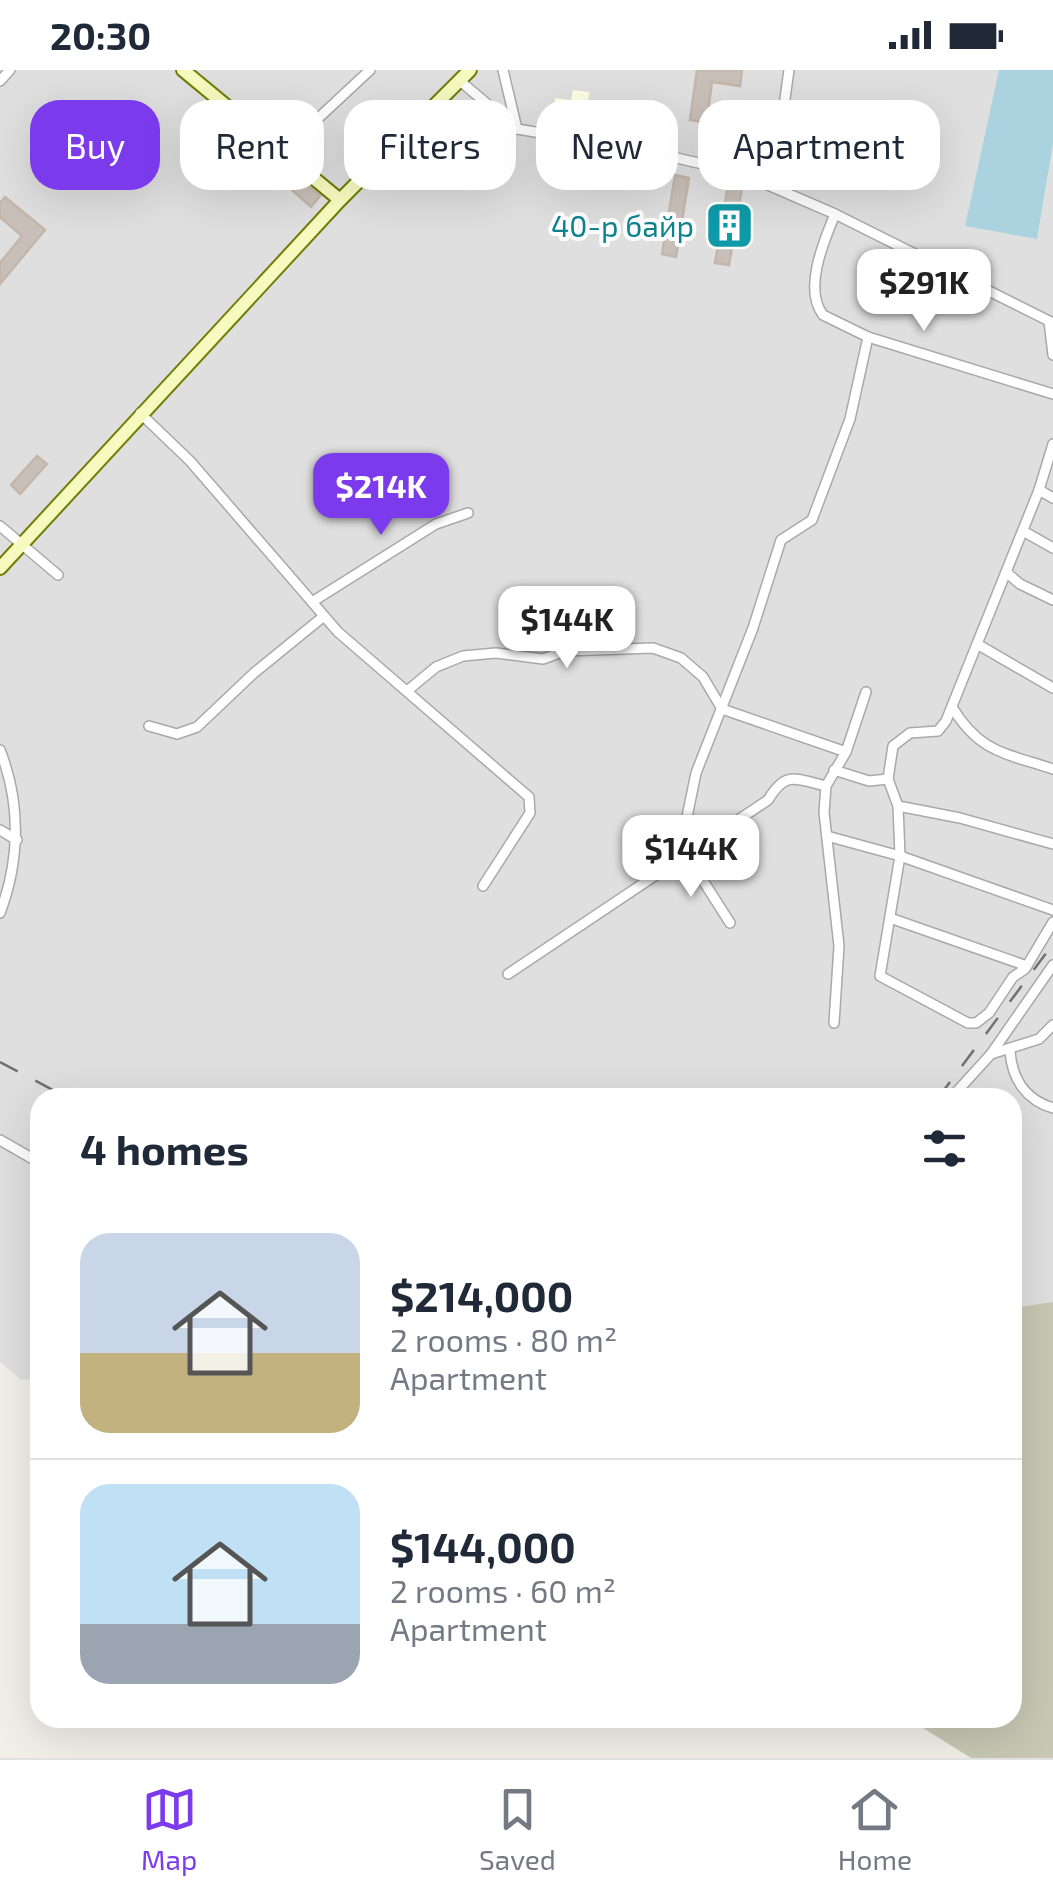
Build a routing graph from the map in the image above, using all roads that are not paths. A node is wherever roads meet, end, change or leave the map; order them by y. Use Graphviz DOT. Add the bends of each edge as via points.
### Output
graph roads {
  1 [pos="10,70"];
  2 [pos="183,70"];
  3 [pos="370,70"];
  4 [pos="504,70"];
  5 [pos="788,70"];
  6 [pos="465,75"];
  7 [pos="0,80"];
  8 [pos="219,100"];
  9 [pos="485,100"];
  10 [pos="511,100"];
  11 [pos="784,100"];
  12 [pos="324,113"];
  13 [pos="516,129"];
  14 [pos="698,164"];
  15 [pos="324,187"];
  16 [pos="785,190"];
  17 [pos="340,200"];
  18 [pos="835,214"];
  19 [pos="1051,322"];
  20 [pos="868,337"];
  21 [pos="1053,355"];
  22 [pos="1053,394"];
  23 [pos="140,413"];
  24 [pos="1053,447"];
  25 [pos="1039,490"];
  26 [pos="1053,498"];
  27 [pos="468,513"];
  28 [pos="0,526"];
  29 [pos="1023,531"];
  30 [pos="22,546"];
  31 [pos="1053,548"];
  32 [pos="0,568"];
  33 [pos="1006,572"];
  34 [pos="58,575"];
  35 [pos="1053,600"];
  36 [pos="312,602"];
  37 [pos="324,616"];
  38 [pos="978,644"];
  39 [pos="1053,688"];
  40 [pos="407,692"];
  41 [pos="866,692"];
  42 [pos="952,707"];
  43 [pos="722,709"];
  44 [pos="149,726"];
  45 [pos="0,750"];
  46 [pos="846,752"];
  47 [pos="1053,769"];
  48 [pos="834,770"];
  49 [pos="888,779"];
  50 [pos="826,786"];
  51 [pos="0,794"];
  52 [pos="12,802"];
  53 [pos="898,806"];
  54 [pos="0,830"];
  55 [pos="827,836"];
  56 [pos="17,840"];
  57 [pos="1053,844"];
  58 [pos="684,855"];
  59 [pos="900,856"];
  60 [pos="5,884"];
  61 [pos="484,886"];
  62 [pos="1053,910"];
  63 [pos="0,913"];
  64 [pos="890,918"];
  65 [pos="730,922"];
  66 [pos="1053,922"];
  67 [pos="1053,965"];
  68 [pos="1027,966"];
  69 [pos="508,974"];
  70 [pos="834,1024"];
  71 [pos="1053,1025"];
  72 [pos="1010,1051"];
  73 [pos="991,1054"];
  74 [pos="960,1088"];
  75 [pos="1021,1088"];
  76 [pos="1022,1089"];
  77 [pos="1053,1108"];
  78 [pos="0,1140"];
  79 [pos="30,1157"];
  1 -- 7 [label="street"];
  2 -- 8 [label="street"];
  3 -- 12 [label="street"];
  4 -- 10 [label="street"];
  5 -- 11 [label="street"];
  6 -- 9 [label="street"];
  6 -- 17 [label="street"];
  13 -- 14 [label="street"];
  15 -- 17 [label="street"];
  16 -- 18 [label="street"];
  17 -- 23 [label="street"];
  18 -- 19 [label="street"];
  18 -- 20 [label="street" via="820,252 818,308"];
  19 -- 21 [label="street"];
  20 -- 22 [label="street"];
  20 -- 43 [label="street" via="850,420 812,520 781,540"];
  23 -- 30 [label="street"];
  23 -- 36 [label="street"];
  24 -- 25 [label="street"];
  25 -- 26 [label="street"];
  25 -- 29 [label="street"];
  27 -- 36 [label="street" via="436,524"];
  28 -- 30 [label="street"];
  29 -- 31 [label="street"];
  29 -- 33 [label="street"];
  30 -- 32 [label="street"];
  30 -- 34 [label="street"];
  33 -- 35 [label="street"];
  33 -- 38 [label="street"];
  36 -- 37 [label="street"];
  37 -- 40 [label="street"];
  37 -- 44 [label="street" via="197,728 177,734"];
  38 -- 39 [label="street"];
  38 -- 42 [label="street"];
  40 -- 43 [label="street" via="436,667 463,656 543,659 565,651 652,648 682,658"];
  40 -- 61 [label="street" via="530,797 530,813"];
  41 -- 46 [label="street"];
  42 -- 47 [label="street" via="982,745"];
  42 -- 49 [label="street" via="938,732 902,736 893,746"];
  43 -- 46 [label="street"];
  43 -- 58 [label="street" via="696,773"];
  45 -- 52 [label="street"];
  46 -- 48 [label="street"];
  48 -- 49 [label="street" via="869,781"];
  48 -- 50 [label="street"];
  49 -- 53 [label="street"];
  50 -- 55 [label="street"];
  50 -- 58 [label="street" via="782,780 768,800"];
  51 -- 52 [label="street"];
  52 -- 56 [label="street"];
  53 -- 57 [label="street"];
  53 -- 59 [label="street"];
  54 -- 56 [label="street"];
  55 -- 59 [label="street"];
  55 -- 70 [label="street" via="838,946"];
  56 -- 60 [label="street"];
  58 -- 65 [label="street"];
  58 -- 69 [label="street"];
  59 -- 62 [label="street"];
  59 -- 64 [label="street"];
  60 -- 63 [label="street"];
  64 -- 68 [label="street"];
  64 -- 68 [label="street" via="880,976 968,1023 982,1020"];
  66 -- 68 [label="street"];
  67 -- 73 [label="street"];
  71 -- 72 [label="street"];
  72 -- 73 [label="street"];
  72 -- 75 [label="street"];
  73 -- 74 [label="street"];
  76 -- 77 [label="street"];
  78 -- 79 [label="street"];
}
